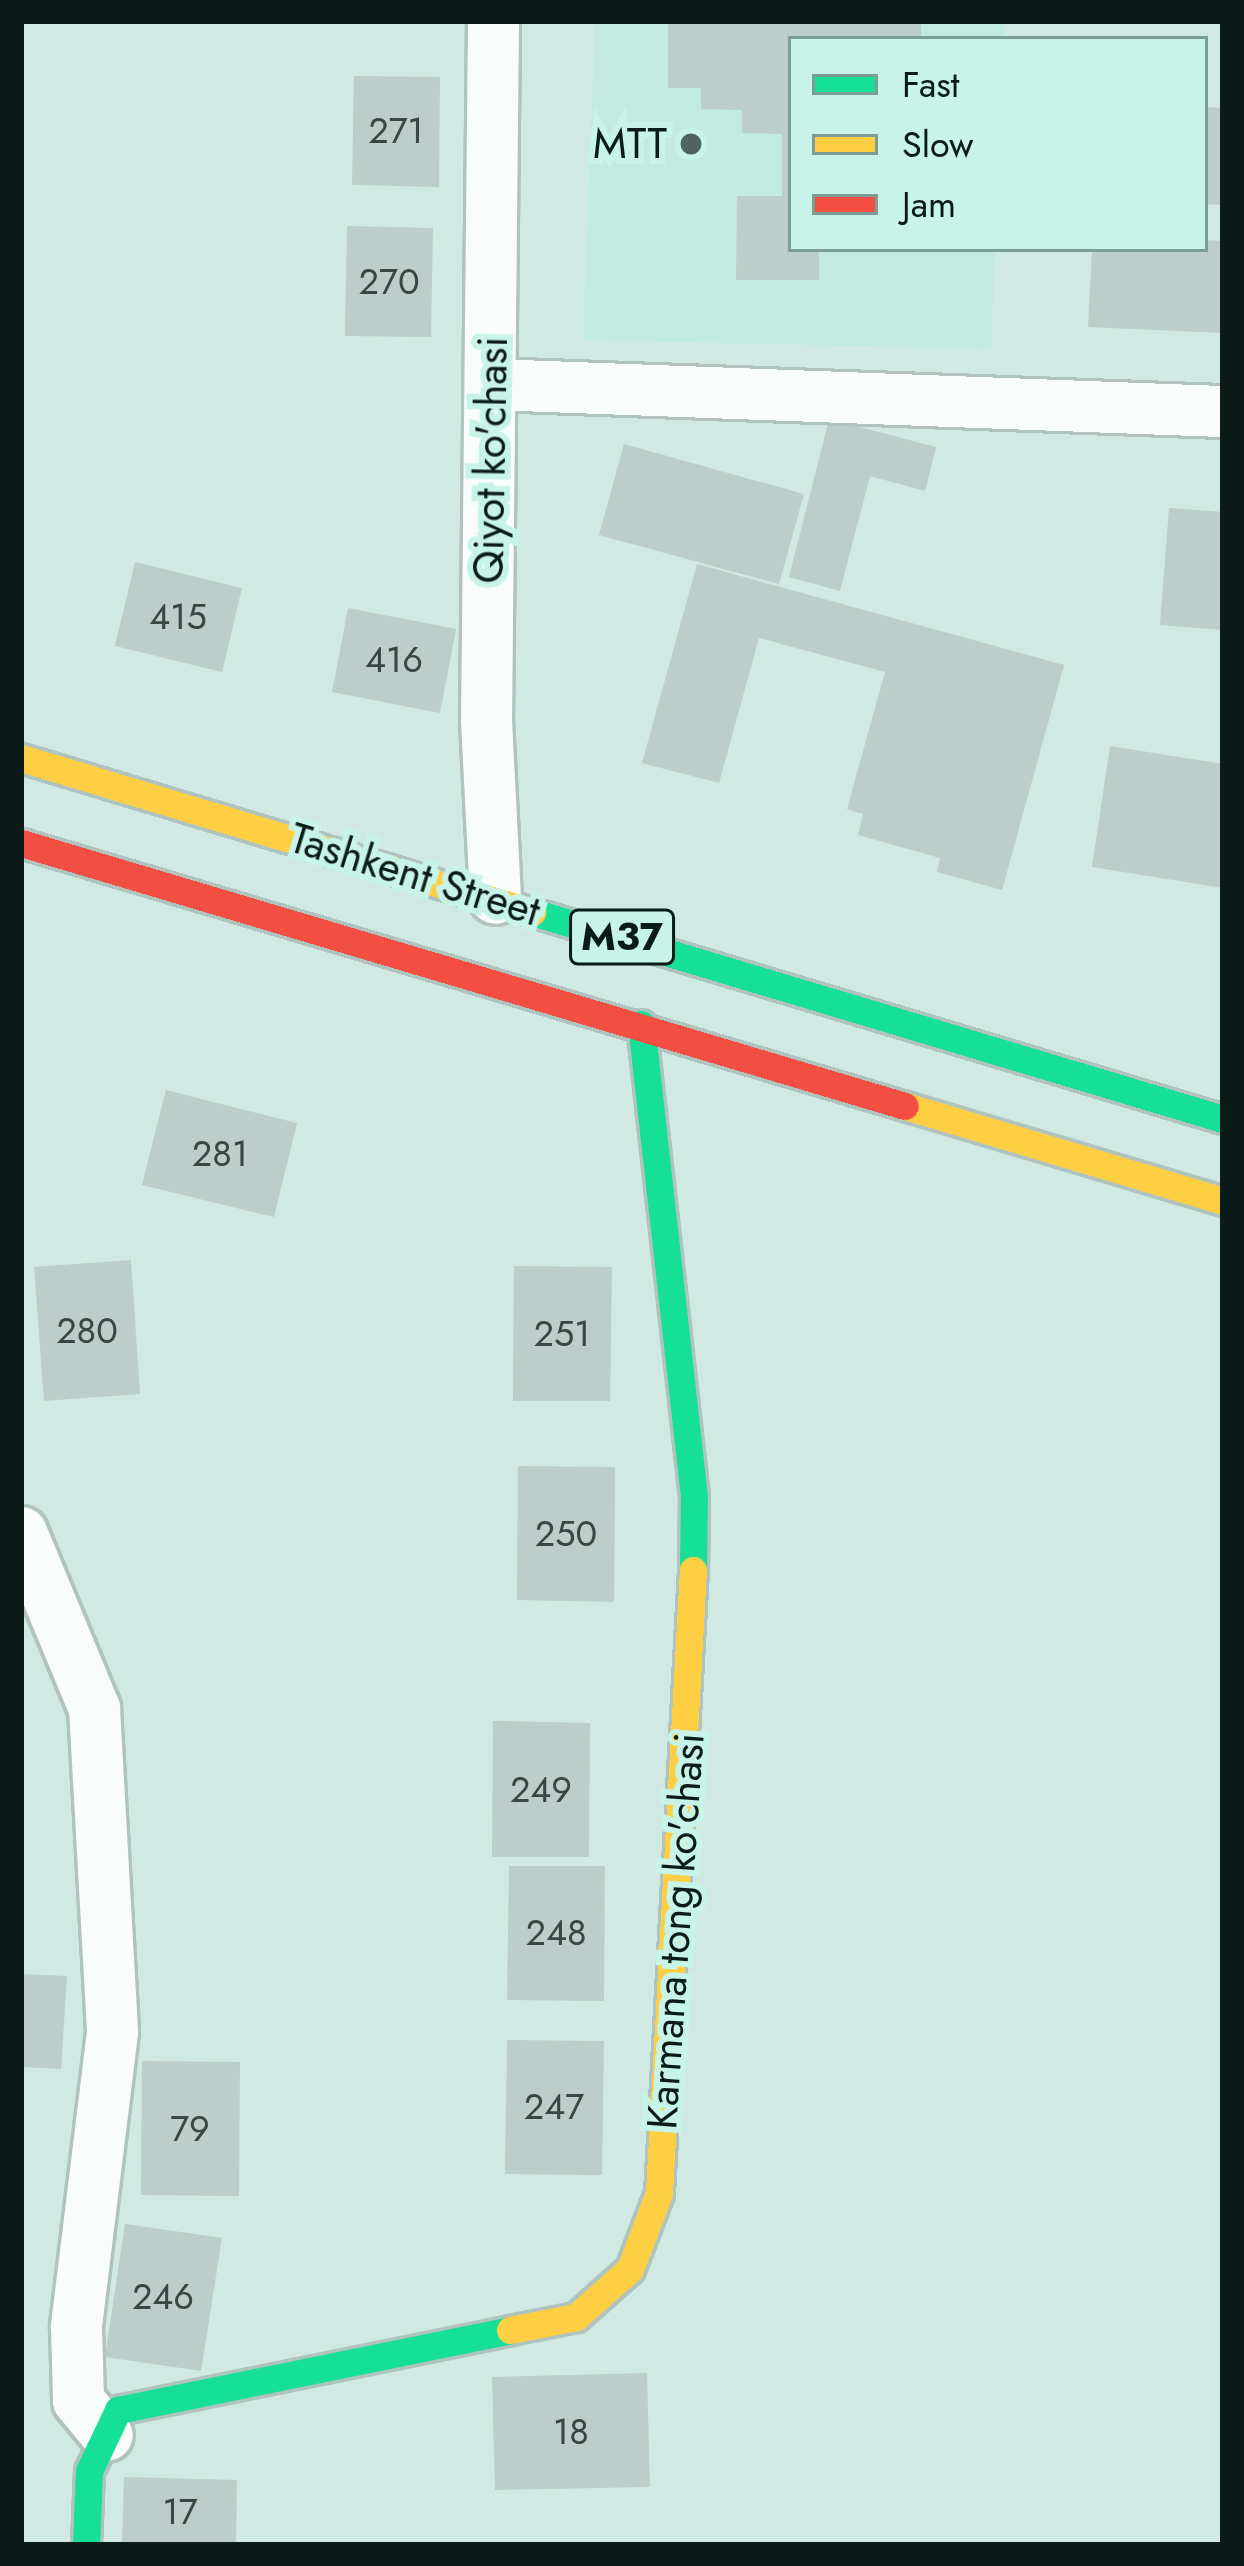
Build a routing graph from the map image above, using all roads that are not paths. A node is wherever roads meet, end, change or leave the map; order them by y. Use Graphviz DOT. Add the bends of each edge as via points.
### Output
graph roads {
  1 [pos="493,21"];
  2 [pos="492,384"];
  3 [pos="1223,410"];
  4 [pos="21,758"];
  5 [pos="21,843"];
  6 [pos="495,898"];
  7 [pos="641,1024"];
  8 [pos="1223,1119"];
  9 [pos="1223,1201"];
  10 [pos="21,1532"];
  11 [pos="107,2435"];
  12 [pos="86,2545"];
  1 -- 2 [label="street, Qiyot ko'chasi"];
  2 -- 3 [label="street"];
  2 -- 6 [label="street, Qiyot ko'chasi" via="486,720"];
  4 -- 6 [label="main road, Tashkent Street / M37"];
  5 -- 7 [label="main road, Tashkent Street / M37"];
  6 -- 8 [label="main road, Tashkent Street / M37"];
  7 -- 9 [label="main road, Tashkent Street / M37"];
  7 -- 11 [label="main road, Karmana tong ko'chasi" via="694,1497 692,1701 658,2193 630,2269 576,2318 118,2410"];
  10 -- 11 [label="street" via="94,1708 112,2032 76,2345 78,2400"];
  11 -- 12 [label="main road" via="89,2470"];
}
